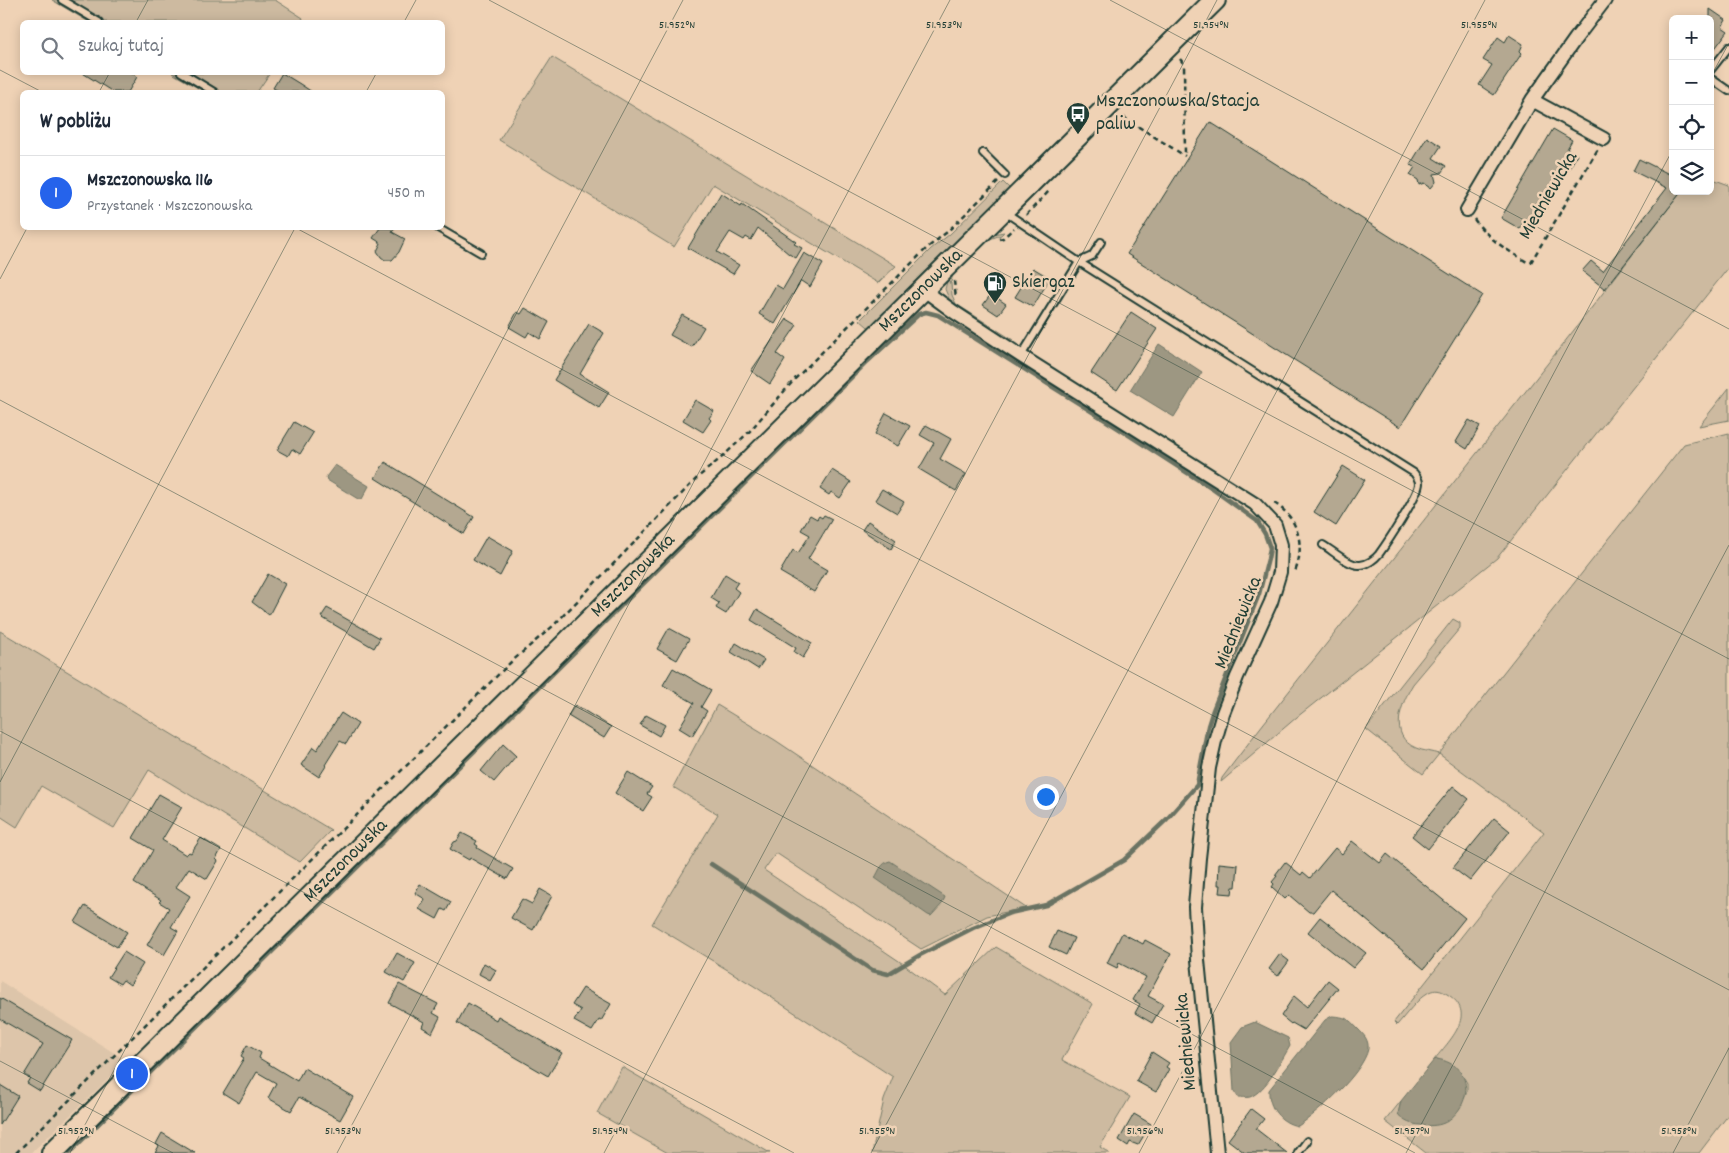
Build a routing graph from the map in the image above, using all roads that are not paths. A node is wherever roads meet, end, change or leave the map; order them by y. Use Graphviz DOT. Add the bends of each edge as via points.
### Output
graph roads {
  1 [pos="62,0"];
  2 [pos="1215,0"];
  3 [pos="1605,0"];
  4 [pos="96,20"];
  5 [pos="1729,47"];
  6 [pos="1714,66"];
  7 [pos="186,75"];
  8 [pos="1714,81"];
  9 [pos="211,90"];
  10 [pos="1729,91"];
  11 [pos="1532,100"];
  12 [pos="1604,138"];
  13 [pos="983,153"];
  14 [pos="1005,175"];
  15 [pos="1002,210"];
  16 [pos="1467,210"];
  17 [pos="441,230"];
  18 [pos="1101,242"];
  19 [pos="481,253"];
  20 [pos="1079,262"];
  21 [pos="924,290"];
  22 [pos="1021,356"];
  23 [pos="1323,544"];
  24 [pos="1307,1140"];
  25 [pos="52,1153"];
  26 [pos="1217,1153"];
  27 [pos="1298,1153"];
  1 -- 4 [label="lane"];
  2 -- 15 [label="main road, Mszczonowska"];
  3 -- 11 [label="street"];
  5 -- 6 [label="lane"];
  7 -- 9 [label="lane"];
  8 -- 10 [label="lane"];
  11 -- 12 [label="street, Miedniewicka"];
  11 -- 16 [label="street"];
  13 -- 14 [label="lane"];
  15 -- 20 [label="lane"];
  15 -- 21 [label="main road, Mszczonowska"];
  17 -- 19 [label="lane"];
  18 -- 20 [label="lane" via="1092,256"];
  20 -- 22 [label="lane"];
  20 -- 23 [label="lane" via="1414,473 1419,485 1413,500 1378,555 1369,563 1350,563"];
  21 -- 22 [label="street, Miedniewicka"];
  21 -- 25 [label="main road, Mszczonowska"];
  22 -- 26 [label="street, Miedniewicka" via="1255,504 1275,525 1281,545 1280,572 1271,602 1237,677 1215,741 1199,858 1195,907 1198,960"];
  24 -- 27 [label="lane"];
}
